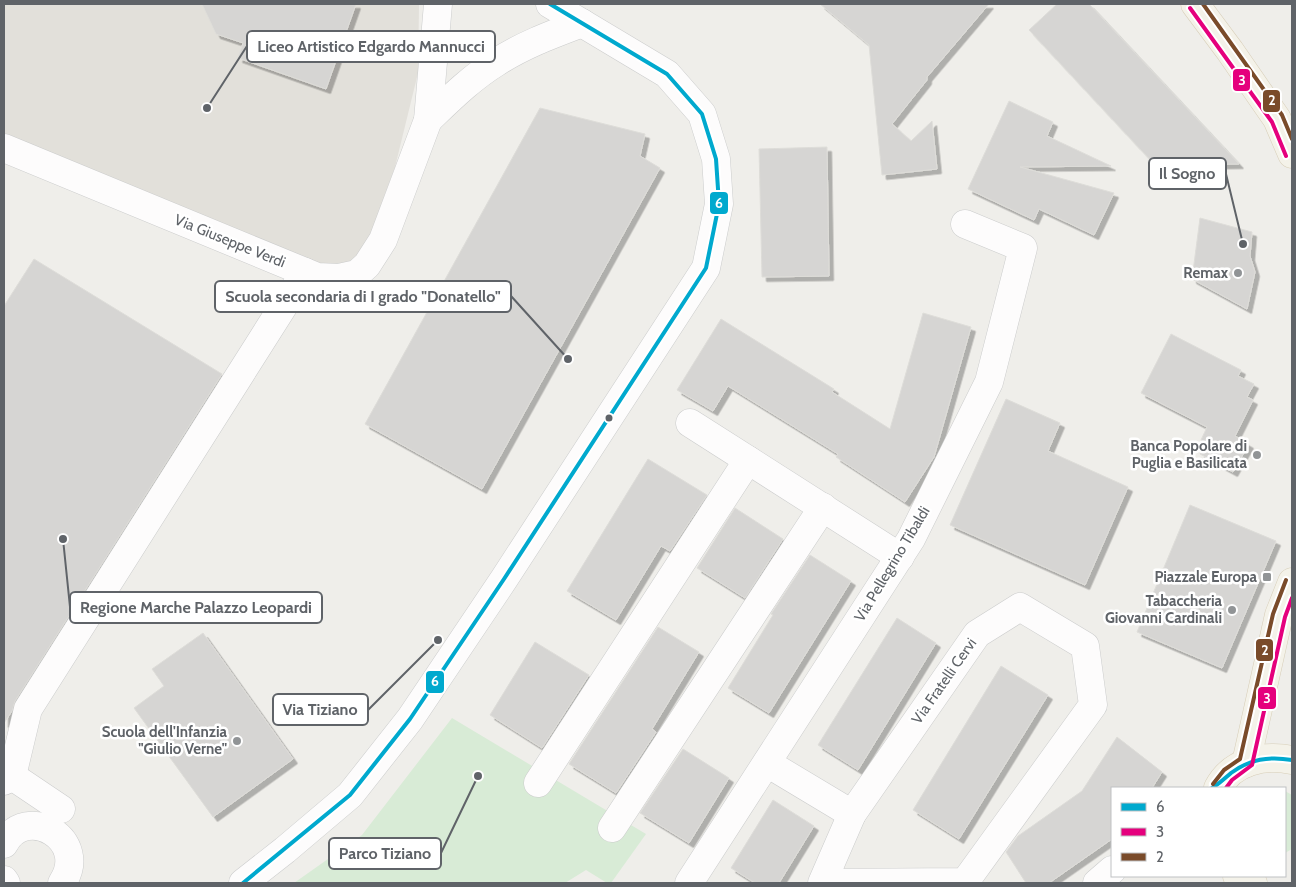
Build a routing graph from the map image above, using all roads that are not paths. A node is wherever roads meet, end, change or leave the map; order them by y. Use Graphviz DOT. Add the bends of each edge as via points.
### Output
graph roads {
  1 [pos="438,4"];
  2 [pos="550,4"];
  3 [pos="1195,4"];
  4 [pos="582,24"];
  5 [pos="428,120"];
  6 [pos="4,148"];
  7 [pos="1292,154"];
  8 [pos="965,224"];
  9 [pos="305,272"];
  10 [pos="690,423"];
  11 [pos="748,460"];
  12 [pos="823,507"];
  13 [pos="900,557"];
  14 [pos="1292,582"];
  15 [pos="1292,760"];
  16 [pos="767,763"];
  17 [pos="1246,763"];
  18 [pos="8,779"];
  19 [pos="538,783"];
  20 [pos="1217,787"];
  21 [pos="852,814"];
  22 [pos="38,826"];
  23 [pos="612,828"];
  24 [pos="4,844"];
  25 [pos="1111,871"];
  26 [pos="4,880"];
  27 [pos="966,882"];
  28 [pos="6,883"];
  29 [pos="62,883"];
  30 [pos="243,883"];
  31 [pos="689,883"];
  32 [pos="1097,883"];
  1 -- 5 [label="street, Via Giuseppe Verdi"];
  2 -- 4 [label="street"];
  3 -- 7 [label="main road" via="1277,119"];
  4 -- 5 [label="street, Via Giuseppe Verdi" via="553,34 496,62"];
  4 -- 30 [label="street" via="667,74 702,114 716,159 720,204 706,268 410,719 350,795"];
  5 -- 9 [label="street, Via Giuseppe Verdi" via="383,240 367,266 356,274 339,278 317,277"];
  6 -- 9 [label="street, Via Giuseppe Verdi"];
  8 -- 13 [label="street, Via Pellegrino Tibaldi" via="1023,248 989,382"];
  9 -- 18 [label="street" via="28,709"];
  10 -- 11 [label="street"];
  11 -- 12 [label="street"];
  11 -- 19 [label="street"];
  12 -- 13 [label="street"];
  12 -- 23 [label="street"];
  13 -- 16 [label="street, Via Pellegrino Tibaldi"];
  14 -- 17 [label="main road" via="1279,615"];
  15 -- 17 [label="main road" via="1262,758"];
  16 -- 21 [label="street"];
  16 -- 31 [label="street, Via Pellegrino Tibaldi"];
  17 -- 20 [label="main road"];
  18 -- 22 [label="street" via="53,804"];
  21 -- 27 [label="street, Via Fratelli Cervi" via="822,883"];
  21 -- 27 [label="street, Via Fratelli Cervi" via="977,634 1020,606 1085,646 1093,705"];
  22 -- 24 [label="street" via="14,832"];
  22 -- 29 [label="street" via="54,832 65,845 69,867"];
  25 -- 32 [label="street"];
  26 -- 28 [label="street"];
}
